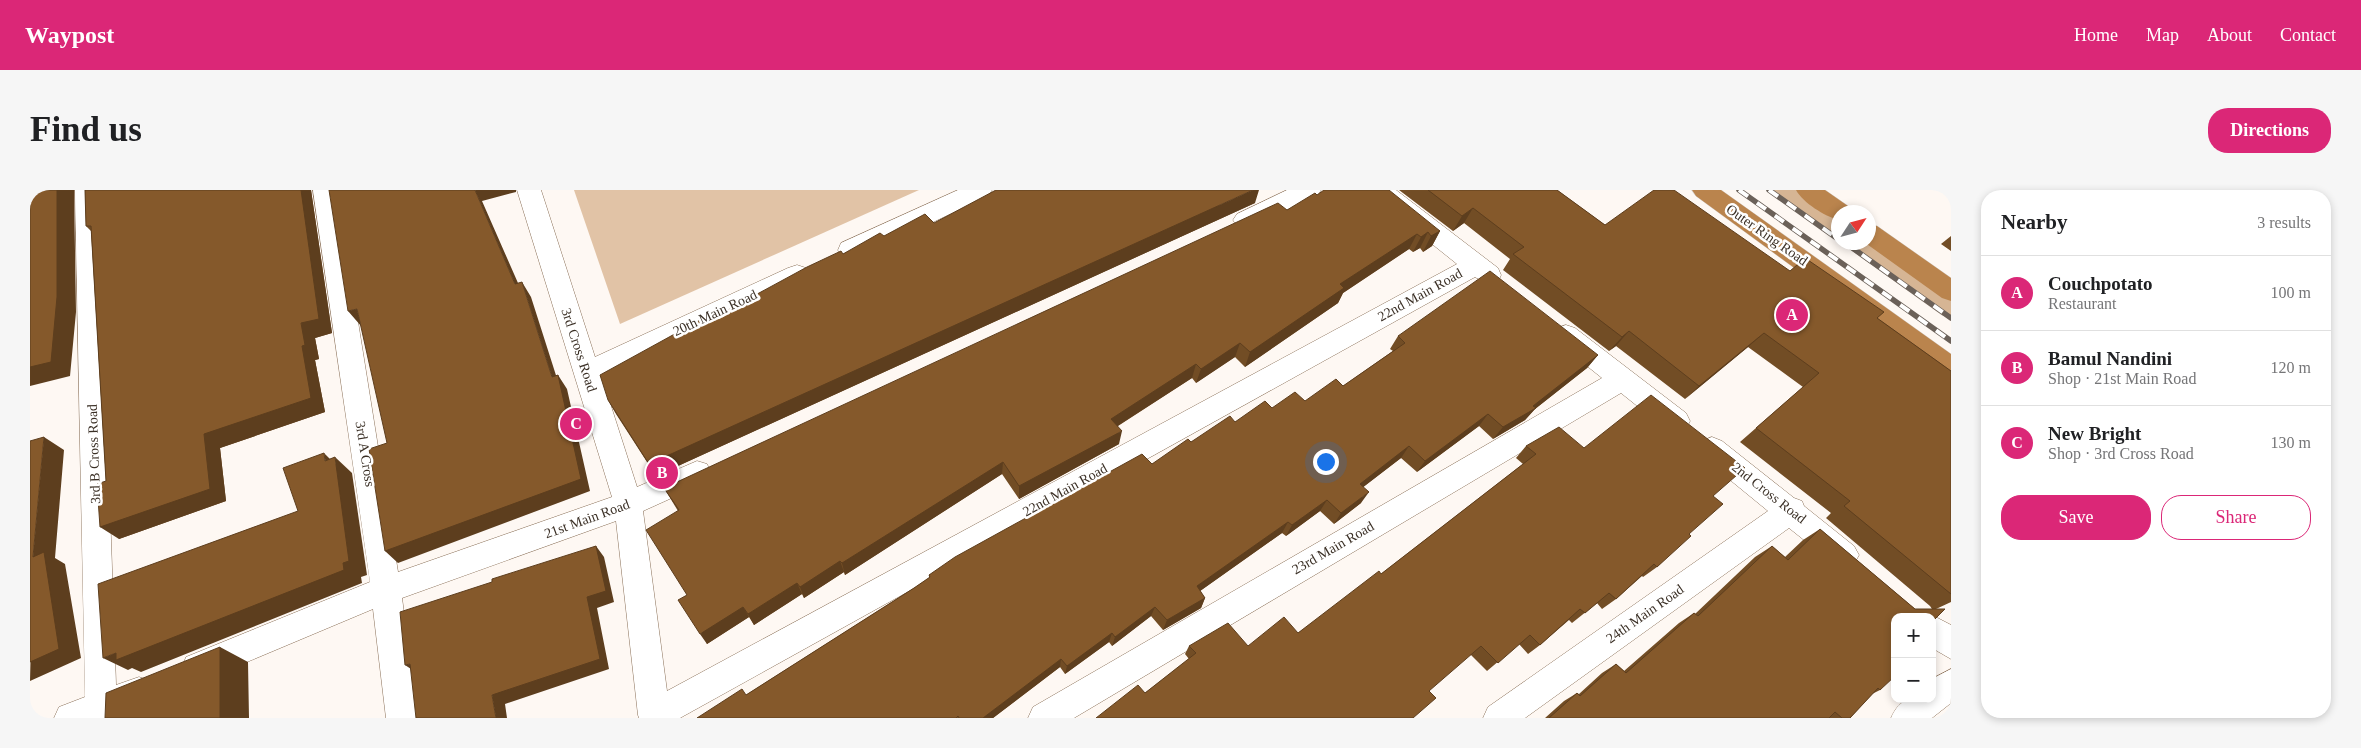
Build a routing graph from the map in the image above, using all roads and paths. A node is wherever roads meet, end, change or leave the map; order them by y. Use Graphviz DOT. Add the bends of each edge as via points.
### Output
graph roads {
  1 [pos="87,190"];
  2 [pos="325,190"];
  3 [pos="529,190"];
  4 [pos="980,190"];
  5 [pos="1309,190"];
  6 [pos="1380,190"];
  7 [pos="1704,190"];
  8 [pos="1720,190"];
  9 [pos="1785,190"];
  10 [pos="1808,190"];
  11 [pos="1831,206"];
  12 [pos="1831,223"];
  13 [pos="1220,231"];
  14 [pos="1876,239"];
  15 [pos="1870,250"];
  16 [pos="1476,265"];
  17 [pos="1507,289"];
  18 [pos="1951,291"];
  19 [pos="1951,308"];
  20 [pos="1546,319"];
  21 [pos="1951,354"];
  22 [pos="1951,368"];
  23 [pos="587,373"];
  24 [pos="1623,379"];
  25 [pos="718,463"];
  26 [pos="628,504"];
  27 [pos="1792,510"];
  28 [pos="1866,573"];
  29 [pos="386,590"];
  30 [pos="1936,632"];
  31 [pos="1951,644"];
  32 [pos="1951,684"];
  33 [pos="1936,696"];
  34 [pos="1927,703"];
  35 [pos="101,713"];
  36 [pos="654,716"];
  37 [pos="70,718"];
  38 [pos="402,718"];
  39 [pos="1044,718"];
  40 [pos="1499,718"];
  41 [pos="1907,718"];
  1 -- 35 [label="street, 3rd B Cross Road"];
  2 -- 29 [label="street, 3rd A Cross"];
  3 -- 23 [label="street, 3rd Cross Road"];
  4 -- 23 [label="street, 20th Main Road"];
  5 -- 13 [label="street"];
  6 -- 16 [label="street"];
  7 -- 22 [label="highway, Outer Ring Road"];
  8 -- 21 [label="main road"];
  9 -- 12 [label="main road"];
  10 -- 11 [label="highway"];
  14 -- 18 [label="highway"];
  15 -- 19 [label="main road"];
  16 -- 17 [label="street"];
  16 -- 36 [label="street, 22nd Main Road"];
  20 -- 24 [label="street, 2nd Cross Road"];
  23 -- 26 [label="street, 3rd Cross Road"];
  24 -- 27 [label="street, 2nd Cross Road"];
  24 -- 39 [label="street, 23rd Main Road"];
  25 -- 26 [label="street, 21st Main Road"];
  26 -- 29 [label="street, 21st Main Road"];
  26 -- 36 [label="street, 3rd Cross Road"];
  27 -- 28 [label="street, 2nd Cross Road"];
  27 -- 40 [label="street, 24th Main Road"];
  29 -- 35 [label="street, 21st Main Road" via="170,679"];
  29 -- 38 [label="street, 3rd A Cross"];
  30 -- 31 [label="street"];
  32 -- 33 [label="street"];
  34 -- 41 [label="street"];
  35 -- 37 [label="street, 21st Main Road"];
}
